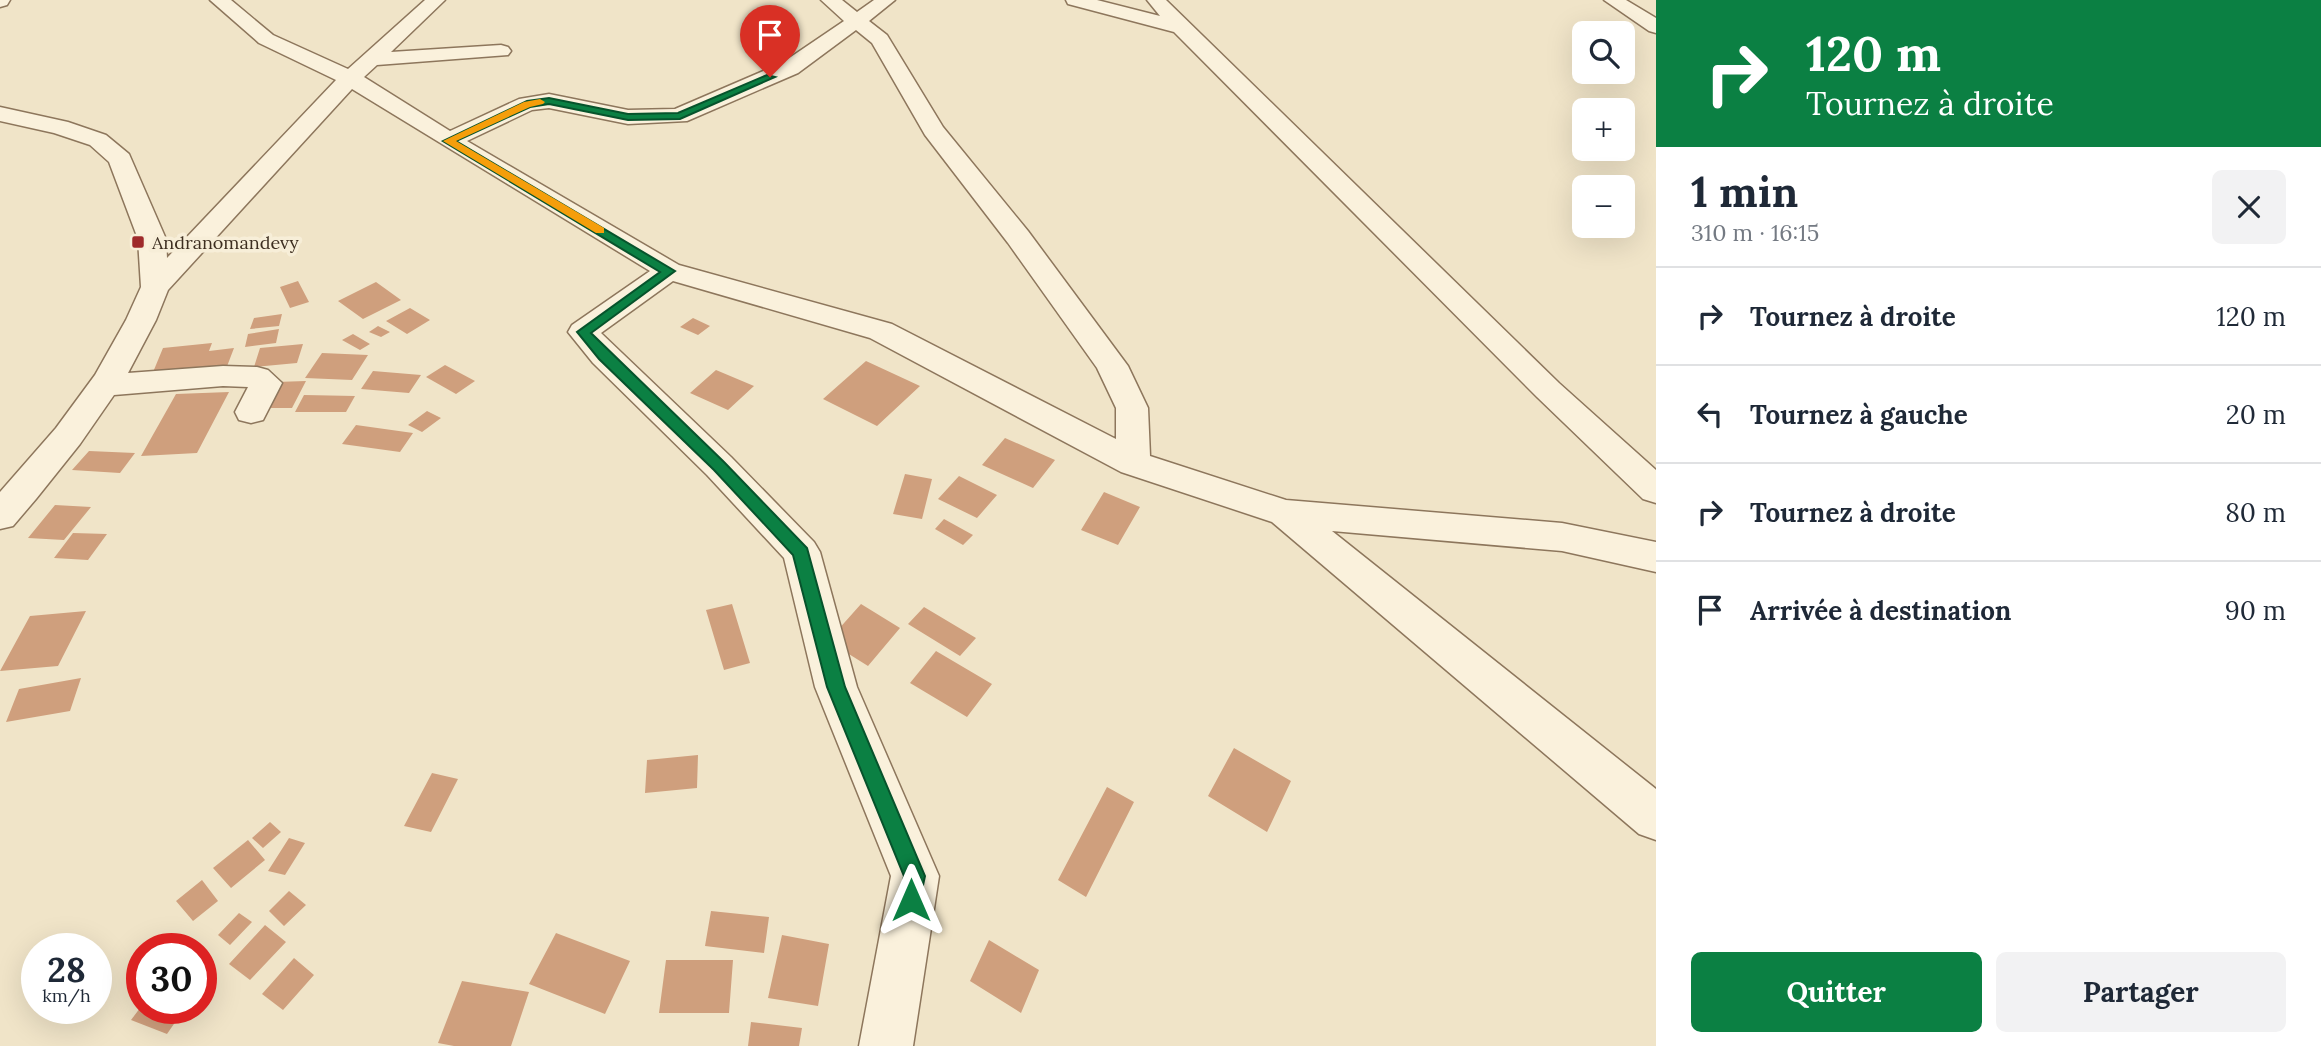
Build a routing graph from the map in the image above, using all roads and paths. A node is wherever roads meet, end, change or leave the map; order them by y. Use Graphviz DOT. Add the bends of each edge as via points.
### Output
graph roads {
  1 [pos="219,0"];
  2 [pos="436,0"];
  3 [pos="830,0"];
  4 [pos="886,0"];
  5 [pos="1075,0"];
  6 [pos="1156,0"];
  7 [pos="1613,0"];
  8 [pos="855,20"];
  9 [pos="1656,27"];
  10 [pos="1181,28"];
  11 [pos="501,51"];
  12 [pos="361,68"];
  13 [pos="0,114"];
  14 [pos="449,141"];
  15 [pos="669,271"];
  16 [pos="155,287"];
  17 [pos="106,385"];
  18 [pos="251,412"];
  19 [pos="1133,464"];
  20 [pos="1656,490"];
  21 [pos="1285,513"];
  22 [pos="0,516"];
  23 [pos="1656,557"];
  24 [pos="1656,818"];
  25 [pos="886,1046"];
  1 -- 12 [label="street" via="266,39"];
  2 -- 12 [label="street"];
  3 -- 8 [label="street"];
  4 -- 8 [label="street"];
  5 -- 10 [label="street"];
  6 -- 10 [label="street"];
  7 -- 9 [label="street"];
  8 -- 14 [label="street" via="790,68 680,116 628,117 549,101 527,104"];
  8 -- 19 [label="street" via="880,39 933,130 1112,366 1132,408"];
  10 -- 20 [label="street" via="1548,390"];
  11 -- 12 [label="street"];
  12 -- 14 [label="street"];
  12 -- 16 [label="street"];
  13 -- 16 [label="street" via="98,139 120,159 152,239"];
  14 -- 15 [label="street"];
  15 -- 19 [label="street" via="881,331"];
  15 -- 25 [label="street" via="583,332 801,552 836,687 915,876"];
  16 -- 17 [label="street"];
  17 -- 18 [label="street" via="257,377 266,383"];
  17 -- 22 [label="street" via="60,448"];
  19 -- 21 [label="street"];
  21 -- 23 [label="street" via="1562,537"];
  21 -- 24 [label="street"];
}
